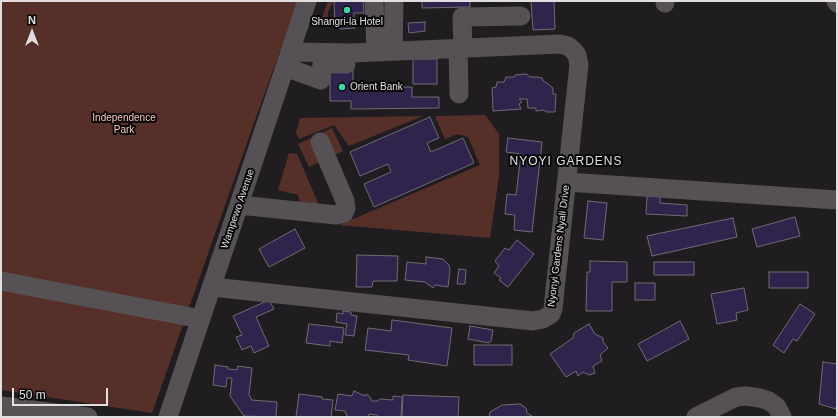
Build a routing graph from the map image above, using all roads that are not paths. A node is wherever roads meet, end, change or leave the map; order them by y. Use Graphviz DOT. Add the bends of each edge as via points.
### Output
graph roads {
  1 [pos="307,1"];
  2 [pos="374,1"];
  3 [pos="394,1"];
  4 [pos="521,16"];
  5 [pos="460,48"];
  6 [pos="390,55"];
  7 [pos="352,58"];
  8 [pos="288,59"];
  9 [pos="459,94"];
  10 [pos="320,142"];
  11 [pos="567,182"];
  12 [pos="837,200"];
  13 [pos="239,205"];
  14 [pos="1,281"];
  15 [pos="212,287"];
  16 [pos="201,319"];
  17 [pos="1,406"];
  18 [pos="48,414"];
  19 [pos="88,417"];
  20 [pos="168,417"];
  21 [pos="696,417"];
  22 [pos="782,417"];
  1 -- 8 [label="street, Wampewo Avenue"];
  2 -- 6 [label="street"];
  3 -- 6 [label="street"];
  4 -- 5 [label="street" via="462,17"];
  5 -- 6 [label="street, Nyonyi Gardens Nyali Drive"];
  5 -- 9 [label="street"];
  5 -- 11 [label="street, Nyonyi Gardens Nyali Drive" via="560,44 568,46 577,55 579,65"];
  6 -- 7 [label="street, Nyonyi Gardens Nyali Drive"];
  6 -- 7 [label="street"];
  7 -- 8 [label="street, Nyonyi Gardens Nyali Drive"];
  7 -- 8 [label="street" via="322,64 321,80"];
  8 -- 13 [label="street, Wampewo Avenue"];
  10 -- 13 [label="street" via="345,201 344,213 336,215"];
  11 -- 12 [label="street"];
  11 -- 15 [label="street, Nyonyi Gardens Nyali Drive" via="554,309 544,319 533,321"];
  13 -- 15 [label="street, Wampewo Avenue"];
  14 -- 16 [label="street"];
  15 -- 16 [label="street, Wampewo Avenue"];
  16 -- 20 [label="street, Wampewo Avenue"];
  17 -- 18 [label="street"];
  18 -- 19 [label="street"];
  21 -- 22 [label="street" via="736,398 746,396 769,401 777,407"];
}
